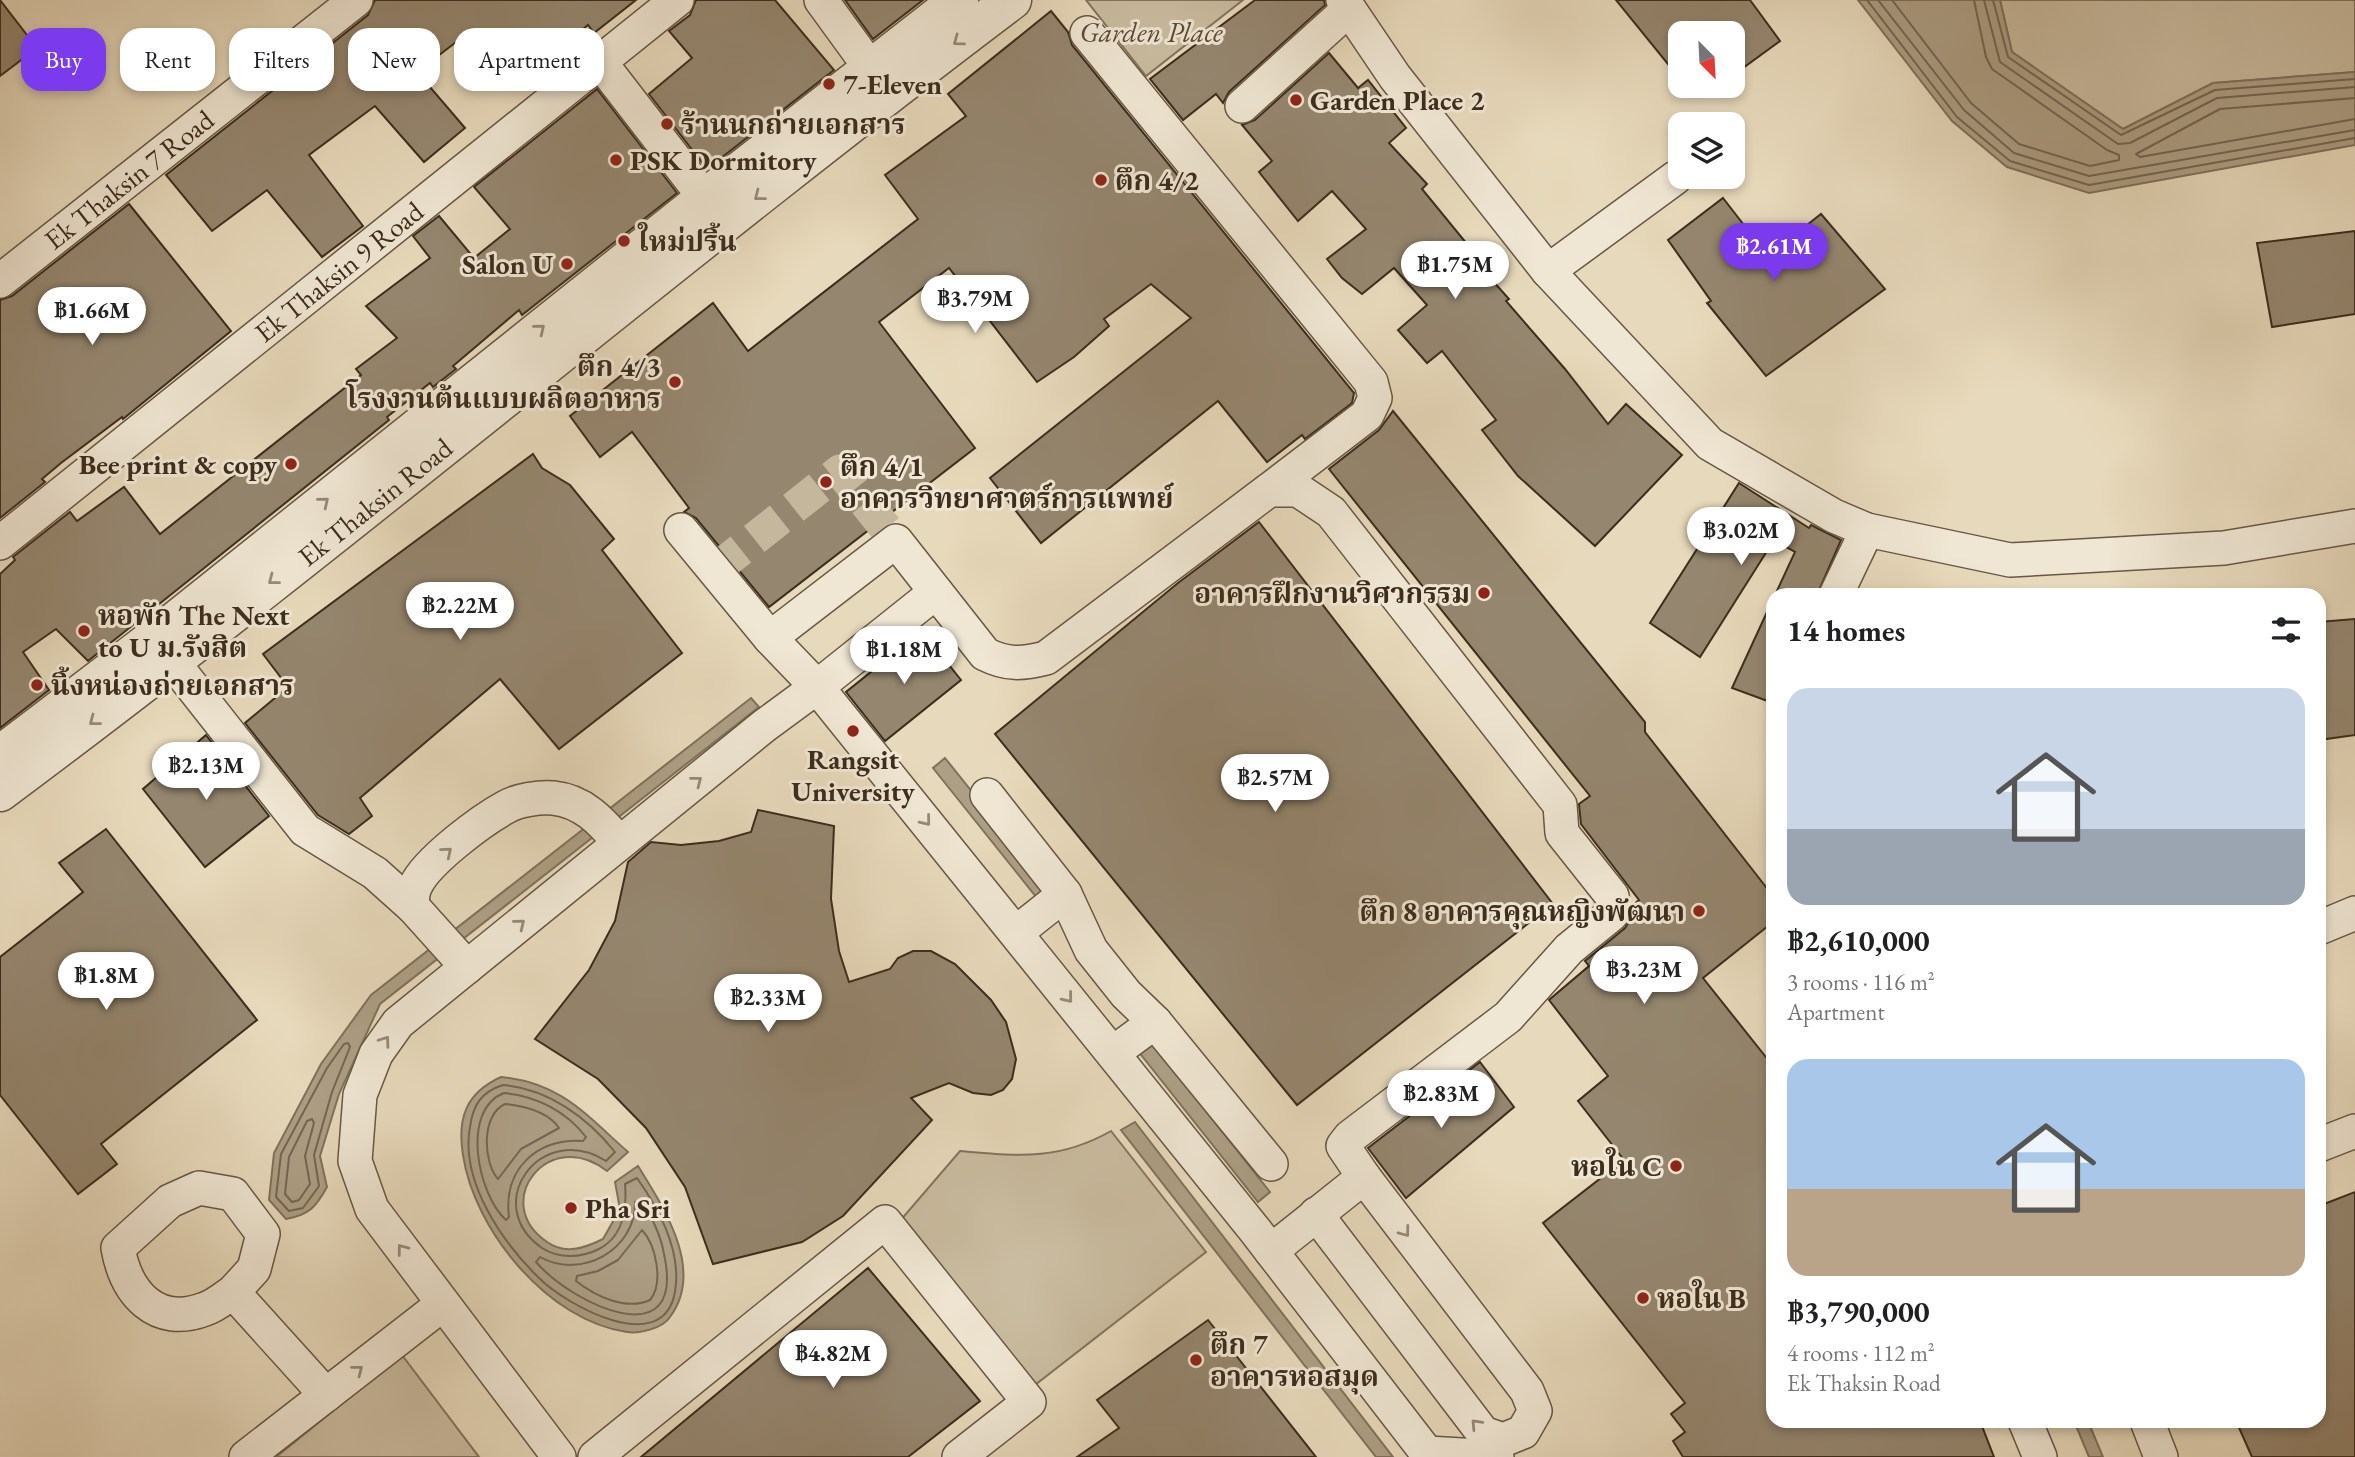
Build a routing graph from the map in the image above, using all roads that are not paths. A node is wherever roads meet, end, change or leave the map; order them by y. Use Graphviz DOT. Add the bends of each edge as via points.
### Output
graph roads {
  1 [pos="356,0"];
  2 [pos="677,0"];
  3 [pos="821,0"];
  4 [pos="959,0"];
  5 [pos="1012,0"];
  6 [pos="1346,5"];
  7 [pos="1087,33"];
  8 [pos="604,59"];
  9 [pos="604,67"];
  10 [pos="879,80"];
  11 [pos="564,91"];
  12 [pos="1242,106"];
  13 [pos="1668,183"];
  14 [pos="705,198"];
  15 [pos="1548,271"];
  16 [pos="0,281"];
  17 [pos="1269,490"];
  18 [pos="2355,526"];
  19 [pos="681,530"];
  20 [pos="1867,530"];
  21 [pos="0,543"];
  22 [pos="1839,588"];
  23 [pos="936,592"];
  24 [pos="770,638"];
  25 [pos="163,649"];
  26 [pos="817,687"];
  27 [pos="0,755"];
  28 [pos="0,792"];
  29 [pos="987,795"];
  30 [pos="608,830"];
  31 [pos="1065,894"];
  32 [pos="413,906"];
  33 [pos="2355,913"];
  34 [pos="2326,925"];
  35 [pos="1017,932"];
  36 [pos="453,950"];
  37 [pos="1154,1022"];
  38 [pos="1113,1053"];
  39 [pos="2355,1131"];
  40 [pos="2326,1142"];
  41 [pos="1271,1164"];
  42 [pos="1364,1177"];
  43 [pos="1316,1214"];
  44 [pos="1271,1251"];
  45 [pos="233,1292"];
  46 [pos="443,1304"];
  47 [pos="326,1395"];
  48 [pos="2028,1428"];
  49 [pos="2150,1428"];
  50 [pos="1428,1455"];
  51 [pos="246,1457"];
  52 [pos="559,1457"];
  53 [pos="595,1457"];
  54 [pos="959,1457"];
  55 [pos="1497,1457"];
  56 [pos="2040,1457"];
  57 [pos="2161,1457"];
  1 -- 16 [label="street, Ek Thaksin 7 Road"];
  2 -- 8 [label="street, Ek Thaksin 9 Road"];
  3 -- 10 [label="street"];
  4 -- 10 [label="street, Ek Thaksin Road"];
  5 -- 10 [label="street, Ek Thaksin Road, one-way"];
  6 -- 12 [label="street"];
  6 -- 15 [label="street" via="1395,77"];
  7 -- 17 [label="street" via="1371,382 1375,398 1367,415"];
  9 -- 14 [label="street"];
  10 -- 14 [label="street, Ek Thaksin Road"];
  10 -- 25 [label="street, Ek Thaksin Road, one-way"];
  11 -- 21 [label="street, Ek Thaksin 9 Road"];
  13 -- 15 [label="street"];
  25 -- 14 [label="street, Ek Thaksin Road, one-way"];
  15 -- 20 [label="street" via="1710,444 1834,516"];
  17 -- 23 [label="street" via="1046,658 1003,663 985,654"];
  17 -- 42 [label="street" via="1298,490 1331,512 1560,806 1562,833 1612,896 1614,908 1507,1017 1350,1137 1343,1146"];
  18 -- 20 [label="street" via="2224,548 2010,560"];
  19 -- 24 [label="street"];
  20 -- 22 [label="street"];
  23 -- 24 [label="street" via="896,541"];
  23 -- 26 [label="street"];
  24 -- 26 [label="street"];
  25 -- 27 [label="street, Ek Thaksin Road"];
  25 -- 28 [label="street, Ek Thaksin Road, one-way"];
  25 -- 32 [label="street" via="305,830 375,873"];
  30 -- 26 [label="street, one-way"];
  26 -- 35 [label="street, one-way"];
  29 -- 31 [label="street"];
  32 -- 30 [label="street, one-way" via="416,885 424,873 507,806 552,798 575,804"];
  36 -- 30 [label="street, one-way"];
  31 -- 35 [label="street"];
  31 -- 37 [label="street" via="1091,950"];
  32 -- 36 [label="street"];
  33 -- 34 [label="street"];
  35 -- 38 [label="street, one-way"];
  46 -- 36 [label="street, one-way" via="372,1209 355,1161 360,1095 376,1054"];
  37 -- 38 [label="street"];
  37 -- 41 [label="street"];
  38 -- 44 [label="street"];
  39 -- 40 [label="street"];
  42 -- 43 [label="street"];
  42 -- 43 [label="street, one-way" via="1527,1391 1535,1411 1523,1432 1503,1440 1483,1433"];
  43 -- 44 [label="street"];
  44 -- 50 [label="street"];
  45 -- 47 [label="street"];
  47 -- 46 [label="street, one-way"];
  46 -- 52 [label="street"];
  47 -- 51 [label="street"];
  48 -- 56 [label="street"];
  49 -- 57 [label="street"];
  50 -- 55 [label="street"];
  53 -- 54 [label="street" via="885,1222 1030,1402"];
}
